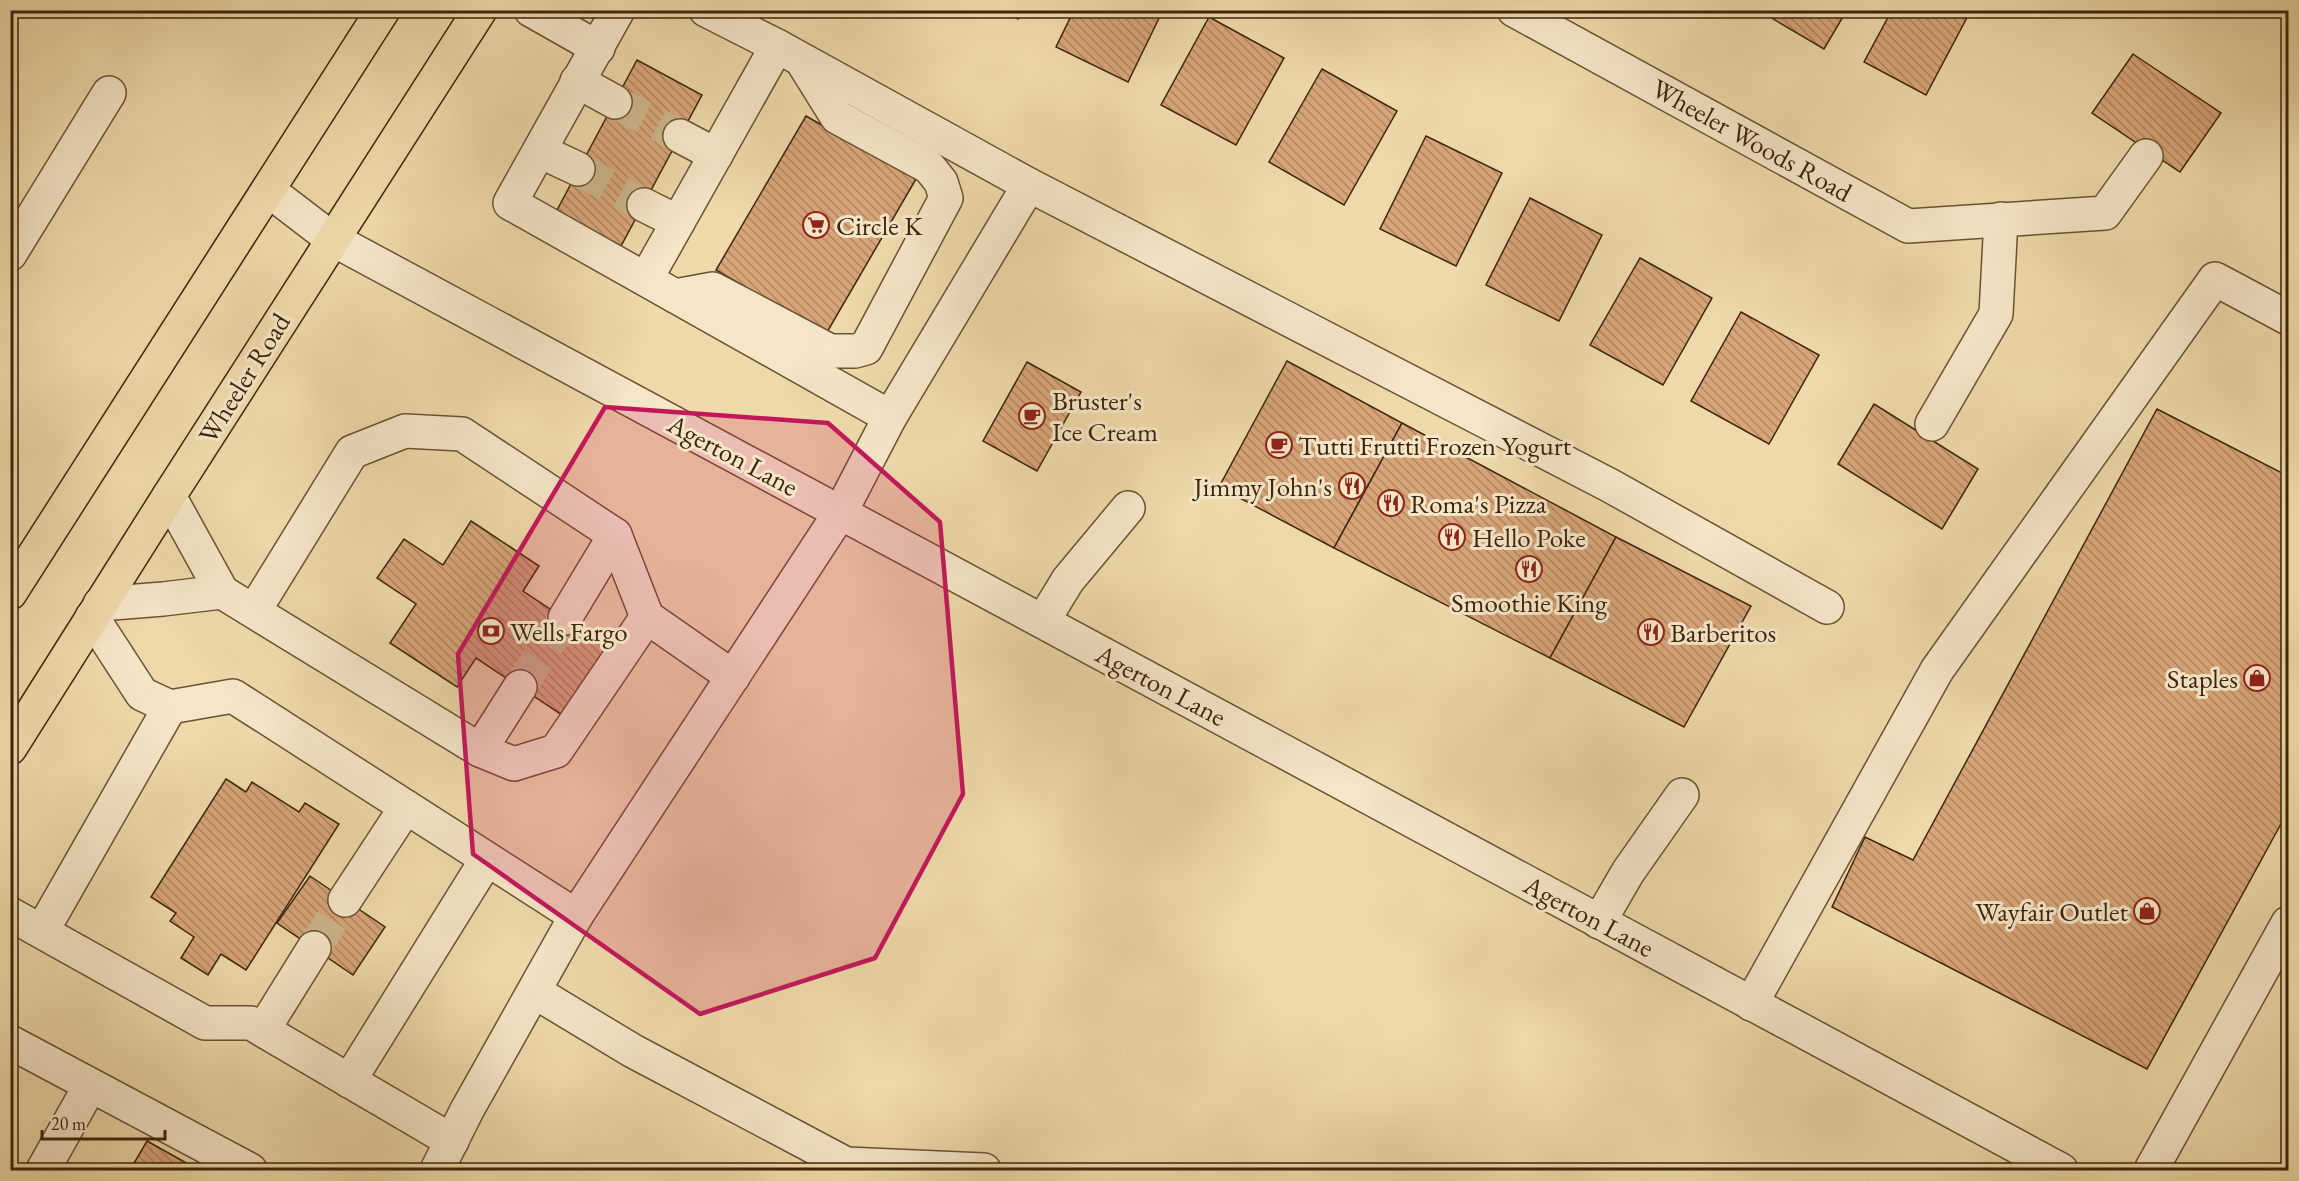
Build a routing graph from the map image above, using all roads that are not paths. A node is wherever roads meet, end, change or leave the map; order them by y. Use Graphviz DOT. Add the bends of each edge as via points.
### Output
graph roads {
  1 [pos="383,10"];
  2 [pos="480,10"];
  3 [pos="531,10"];
  4 [pos="618,10"];
  5 [pos="706,10"];
  6 [pos="1514,10"];
  7 [pos="598,48"];
  8 [pos="789,54"];
  9 [pos="577,81"];
  10 [pos="109,93"];
  11 [pos="615,102"];
  12 [pos="680,136"];
  13 [pos="540,151"];
  14 [pos="716,155"];
  15 [pos="2146,156"];
  16 [pos="578,170"];
  17 [pos="1029,185"];
  18 [pos="268,190"];
  19 [pos="644,205"];
  20 [pos="2001,219"];
  21 [pos="678,222"];
  22 [pos="332,239"];
  23 [pos="10,254"];
  24 [pos="646,279"];
  25 [pos="675,296"];
  26 [pos="2289,318"];
  27 [pos="890,417"];
  28 [pos="1932,424"];
  29 [pos="169,496"];
  30 [pos="1128,508"];
  31 [pos="840,513"];
  32 [pos="615,535"];
  33 [pos="222,592"];
  34 [pos="10,593"];
  35 [pos="1827,607"];
  36 [pos="96,610"];
  37 [pos="254,611"];
  38 [pos="647,617"];
  39 [pos="565,618"];
  40 [pos="1043,621"];
  41 [pos="733,676"];
  42 [pos="520,687"];
  43 [pos="170,707"];
  44 [pos="10,748"];
  45 [pos="480,750"];
  46 [pos="1682,795"];
  47 [pos="406,807"];
  48 [pos="487,859"];
  49 [pos="345,900"];
  50 [pos="10,914"];
  51 [pos="576,916"];
  52 [pos="1599,922"];
  53 [pos="2289,923"];
  54 [pos="42,931"];
  55 [pos="314,948"];
  56 [pos="536,992"];
  57 [pos="1751,1004"];
  58 [pos="263,1030"];
  59 [pos="10,1041"];
  60 [pos="349,1081"];
  61 [pos="90,1086"];
  62 [pos="452,1141"];
  63 [pos="43,1170"];
  64 [pos="250,1170"];
  65 [pos="437,1170"];
  66 [pos="984,1170"];
  67 [pos="2061,1170"];
  68 [pos="2151,1170"];
  1 -- 18 [label="main road"];
  2 -- 22 [label="main road, Wheeler Road"];
  3 -- 7 [label="street"];
  4 -- 7 [label="street"];
  5 -- 8 [label="street"];
  6 -- 20 [label="street, Wheeler Woods Road" via="1908,226"];
  7 -- 9 [label="street"];
  8 -- 14 [label="street"];
  8 -- 17 [label="street"];
  8 -- 25 [label="street" via="837,117 928,167 941,182 946,198 866,348 830,351 713,289"];
  9 -- 11 [label="street"];
  9 -- 13 [label="street"];
  10 -- 23 [label="street"];
  12 -- 14 [label="street"];
  13 -- 16 [label="street"];
  13 -- 24 [label="street" via="510,203"];
  14 -- 21 [label="street"];
  15 -- 20 [label="street, Wheeler Woods Road" via="2105,213"];
  17 -- 27 [label="street"];
  17 -- 35 [label="street" via="1609,485"];
  18 -- 22 [label="street, Agerton Lane"];
  18 -- 34 [label="main road"];
  19 -- 21 [label="street"];
  20 -- 28 [label="street" via="1996,314"];
  21 -- 24 [label="street"];
  22 -- 29 [label="main road, Wheeler Road"];
  22 -- 31 [label="street, Agerton Lane"];
  24 -- 25 [label="street"];
  25 -- 27 [label="street"];
  26 -- 57 [label="street" via="2215,279 1937,670"];
  27 -- 31 [label="street"];
  29 -- 33 [label="street"];
  29 -- 36 [label="main road, Wheeler Road"];
  30 -- 40 [label="street" via="1068,580"];
  31 -- 40 [label="street, Agerton Lane"];
  31 -- 41 [label="street"];
  32 -- 37 [label="street" via="462,434 405,431 352,452"];
  32 -- 38 [label="street"];
  32 -- 39 [label="street"];
  33 -- 36 [label="street"];
  33 -- 37 [label="street"];
  36 -- 43 [label="street" via="142,694"];
  36 -- 44 [label="main road, Wheeler Road"];
  37 -- 45 [label="street"];
  38 -- 41 [label="street"];
  38 -- 45 [label="street" via="556,751 514,764"];
  40 -- 52 [label="street, Agerton Lane"];
  41 -- 51 [label="street"];
  42 -- 45 [label="street"];
  43 -- 47 [label="street" via="233,696"];
  43 -- 54 [label="street"];
  46 -- 52 [label="street" via="1628,872"];
  47 -- 48 [label="street"];
  47 -- 49 [label="street"];
  48 -- 51 [label="street"];
  48 -- 60 [label="street"];
  50 -- 54 [label="street"];
  51 -- 56 [label="street"];
  52 -- 57 [label="street, Agerton Lane"];
  53 -- 68 [label="street"];
  54 -- 58 [label="street" via="205,1023 251,1023"];
  55 -- 58 [label="street"];
  56 -- 62 [label="street"];
  56 -- 66 [label="street" via="633,1051 846,1164"];
  57 -- 67 [label="street, Agerton Lane"];
  58 -- 60 [label="street"];
  59 -- 61 [label="street"];
  60 -- 62 [label="street"];
  61 -- 63 [label="street"];
  61 -- 64 [label="street"];
  62 -- 65 [label="street"];
}
